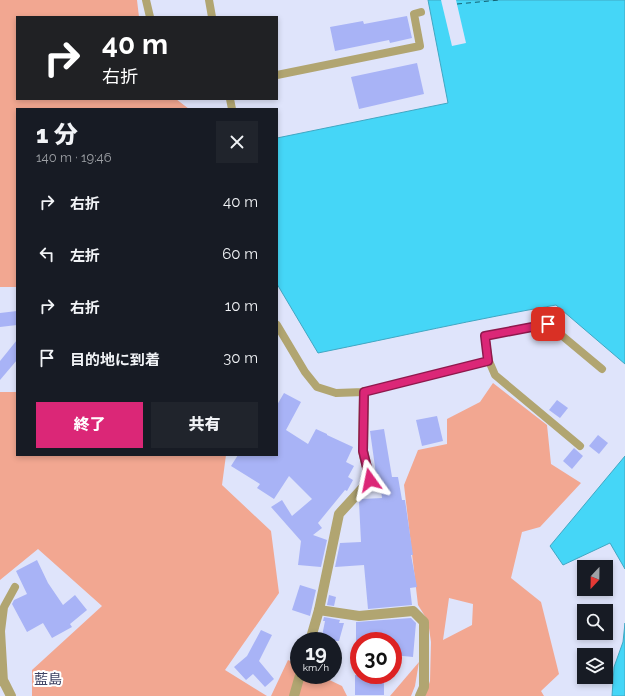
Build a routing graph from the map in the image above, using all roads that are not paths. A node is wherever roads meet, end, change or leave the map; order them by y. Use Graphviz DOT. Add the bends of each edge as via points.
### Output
graph roads {
  1 [pos="146,0"];
  2 [pos="209,0"];
  3 [pos="421,12"];
  4 [pos="150,16"];
  5 [pos="212,16"];
  6 [pos="278,75"];
  7 [pos="278,327"];
  8 [pos="488,361"];
  9 [pos="602,369"];
  10 [pos="364,392"];
  11 [pos="580,446"];
  12 [pos="15,587"];
  13 [pos="319,610"];
  14 [pos="313,632"];
  15 [pos="2,682"];
  16 [pos="297,684"];
  17 [pos="11,696"];
  18 [pos="294,696"];
  19 [pos="420,696"];
  1 -- 4 [label="lane"];
  2 -- 5 [label="lane"];
  3 -- 6 [label="lane" via="414,14 420,46"];
  7 -- 10 [label="lane" via="317,387 336,393"];
  8 -- 9 [label="lane" via="485,336 548,324"];
  8 -- 10 [label="lane"];
  8 -- 11 [label="lane" via="495,375"];
  10 -- 13 [label="street" via="363,451 370,480 339,514"];
  12 -- 15 [label="lane" via="4,607 1,631"];
  13 -- 14 [label="street"];
  13 -- 19 [label="street" via="359,616 413,611 424,622 424,687"];
  15 -- 17 [label="street"];
  16 -- 18 [label="street"];
}
